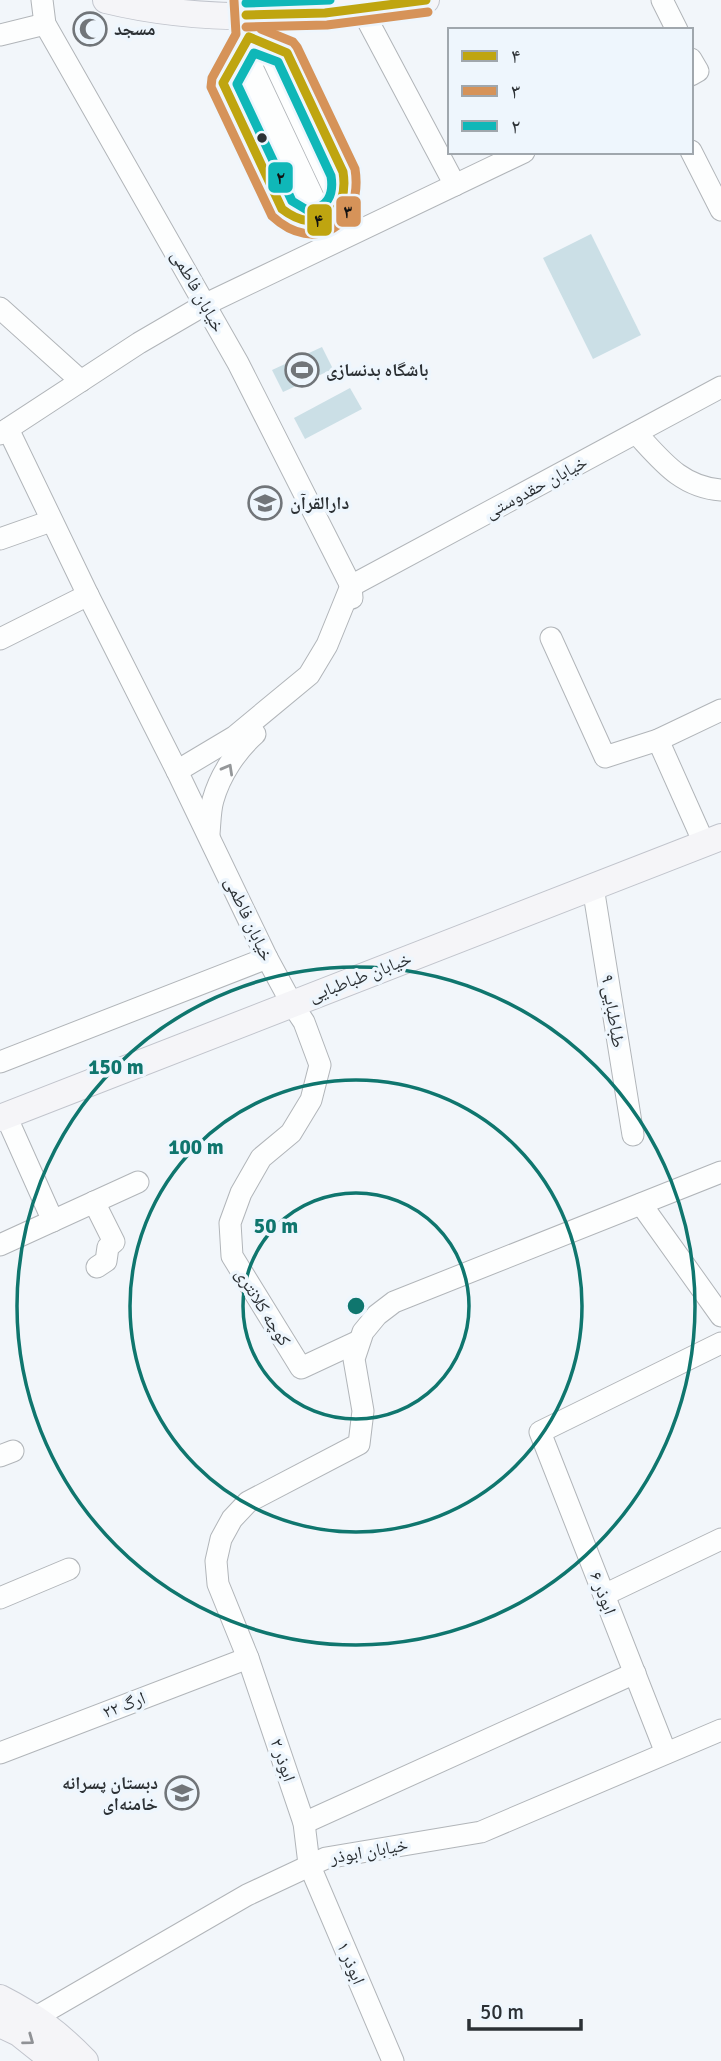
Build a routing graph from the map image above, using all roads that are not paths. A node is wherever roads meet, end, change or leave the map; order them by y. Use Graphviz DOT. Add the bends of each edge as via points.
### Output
graph roads {
  1 [pos="42,0"];
  2 [pos="106,0"];
  3 [pos="426,0"];
  4 [pos="662,0"];
  5 [pos="362,10"];
  6 [pos="247,17"];
  7 [pos="45,24"];
  8 [pos="676,28"];
  9 [pos="0,35"];
  10 [pos="255,68"];
  11 [pos="520,154"];
  12 [pos="693,154"];
  13 [pos="455,185"];
  14 [pos="721,210"];
  15 [pos="316,221"];
  16 [pos="206,304"];
  17 [pos="0,307"];
  18 [pos="81,381"];
  19 [pos="721,387"];
  20 [pos="4,432"];
  21 [pos="636,433"];
  22 [pos="721,490"];
  23 [pos="51,521"];
  24 [pos="0,539"];
  25 [pos="351,586"];
  26 [pos="88,595"];
  27 [pos="551,638"];
  28 [pos="0,639"];
  29 [pos="721,710"];
  30 [pos="658,740"];
  31 [pos="177,771"];
  32 [pos="209,834"];
  33 [pos="712,840"];
  34 [pos="593,887"];
  35 [pos="267,958"];
  36 [pos="292,1004"];
  37 [pos="0,1062"];
  38 [pos="3,1117"];
  39 [pos="633,1135"];
  40 [pos="721,1172"];
  41 [pos="138,1182"];
  42 [pos="94,1202"];
  43 [pos="641,1203"];
  44 [pos="52,1221"];
  45 [pos="0,1245"];
  46 [pos="97,1267"];
  47 [pos="721,1316"];
  48 [pos="359,1341"];
  49 [pos="721,1343"];
  50 [pos="721,1539"];
  51 [pos="69,1569"];
  52 [pos="604,1595"];
  53 [pos="0,1598"];
  54 [pos="248,1658"];
  55 [pos="635,1673"];
  56 [pos="721,1730"];
  57 [pos="0,1753"];
  58 [pos="666,1753"];
  59 [pos="304,1823"];
  60 [pos="309,1864"];
  61 [pos="0,1998"];
  62 [pos="36,2017"];
  63 [pos="0,2024"];
  64 [pos="54,2061"];
  65 [pos="85,2061"];
  66 [pos="393,2061"];
  1 -- 7 [label="street, خیابان فاطمی"];
  2 -- 6 [label="main road"];
  3 -- 5 [label="main road"];
  4 -- 8 [label="street"];
  5 -- 6 [label="main road"];
  5 -- 13 [label="street"];
  6 -- 10 [label="street"];
  6 -- 10 [label="street"];
  7 -- 9 [label="street"];
  7 -- 16 [label="street, خیابان فاطمی"];
  10 -- 15 [label="street"];
  10 -- 15 [label="street" via="278,202 288,214"];
  10 -- 15 [label="street" via="341,205"];
  11 -- 13 [label="street"];
  12 -- 14 [label="street"];
  13 -- 16 [label="street"];
  16 -- 18 [label="street"];
  16 -- 25 [label="street, خیابان فاطمی"];
  17 -- 18 [label="street"];
  18 -- 20 [label="street"];
  19 -- 21 [label="street, خیابان حقدوستی"];
  20 -- 23 [label="street, خیابان فاطمی"];
  21 -- 22 [label="street" via="670,469 701,489"];
  21 -- 25 [label="street, خیابان حقدوستی"];
  23 -- 24 [label="street"];
  23 -- 26 [label="street, خیابان فاطمی"];
  25 -- 31 [label="street" via="309,675 234,737"];
  32 -- 25 [label="street, one-way" via="213,801 240,747 315,680 336,650 352,608"];
  26 -- 28 [label="street"];
  26 -- 31 [label="street, خیابان فاطمی"];
  27 -- 30 [label="street" via="605,757"];
  29 -- 30 [label="street"];
  30 -- 33 [label="street"];
  31 -- 32 [label="street, خیابان فاطمی"];
  32 -- 35 [label="street, خیابان فاطمی"];
  33 -- 34 [label="main road, خیابان طباطبایی"];
  34 -- 36 [label="main road, خیابان طباطبایی"];
  34 -- 39 [label="street, طباطبایی ۹"];
  35 -- 36 [label="street, خیابان فاطمی"];
  35 -- 37 [label="street"];
  36 -- 38 [label="main road, خیابان طباطبایی"];
  36 -- 48 [label="street, کوچه کلانتری" via="320,1065 312,1100 291,1133 261,1158 241,1193 230,1223 232,1256 301,1368"];
  38 -- 44 [label="street"];
  40 -- 43 [label="street"];
  41 -- 42 [label="street"];
  42 -- 44 [label="street"];
  42 -- 46 [label="street" via="114,1242 108,1247 106,1261"];
  43 -- 47 [label="street"];
  43 -- 48 [label="street" via="394,1302 377,1315"];
  44 -- 45 [label="street"];
  48 -- 54 [label="street, ابوذر ۲" via="354,1359 363,1411 359,1444 248,1502 221,1539 216,1561 218,1584"];
  49 -- 52 [label="street, ابوذر ۶" via="540,1432"];
  50 -- 52 [label="street"];
  51 -- 53 [label="street"];
  52 -- 55 [label="street, ابوذر ۶"];
  54 -- 57 [label="street, ارگ ۲۲"];
  54 -- 59 [label="street, ابوذر ۲"];
  55 -- 58 [label="street, ابوذر ۶"];
  55 -- 59 [label="street"];
  56 -- 58 [label="street, خیابان ابوذر"];
  58 -- 60 [label="street, خیابان ابوذر" via="481,1832"];
  59 -- 60 [label="street, ابوذر ۲"];
  60 -- 62 [label="street, خیابان ابوذر"];
  60 -- 66 [label="street, ابوذر ۱"];
  61 -- 62 [label="main road"];
  62 -- 65 [label="main road"];
  63 -- 64 [label="main road, one-way"];
}
